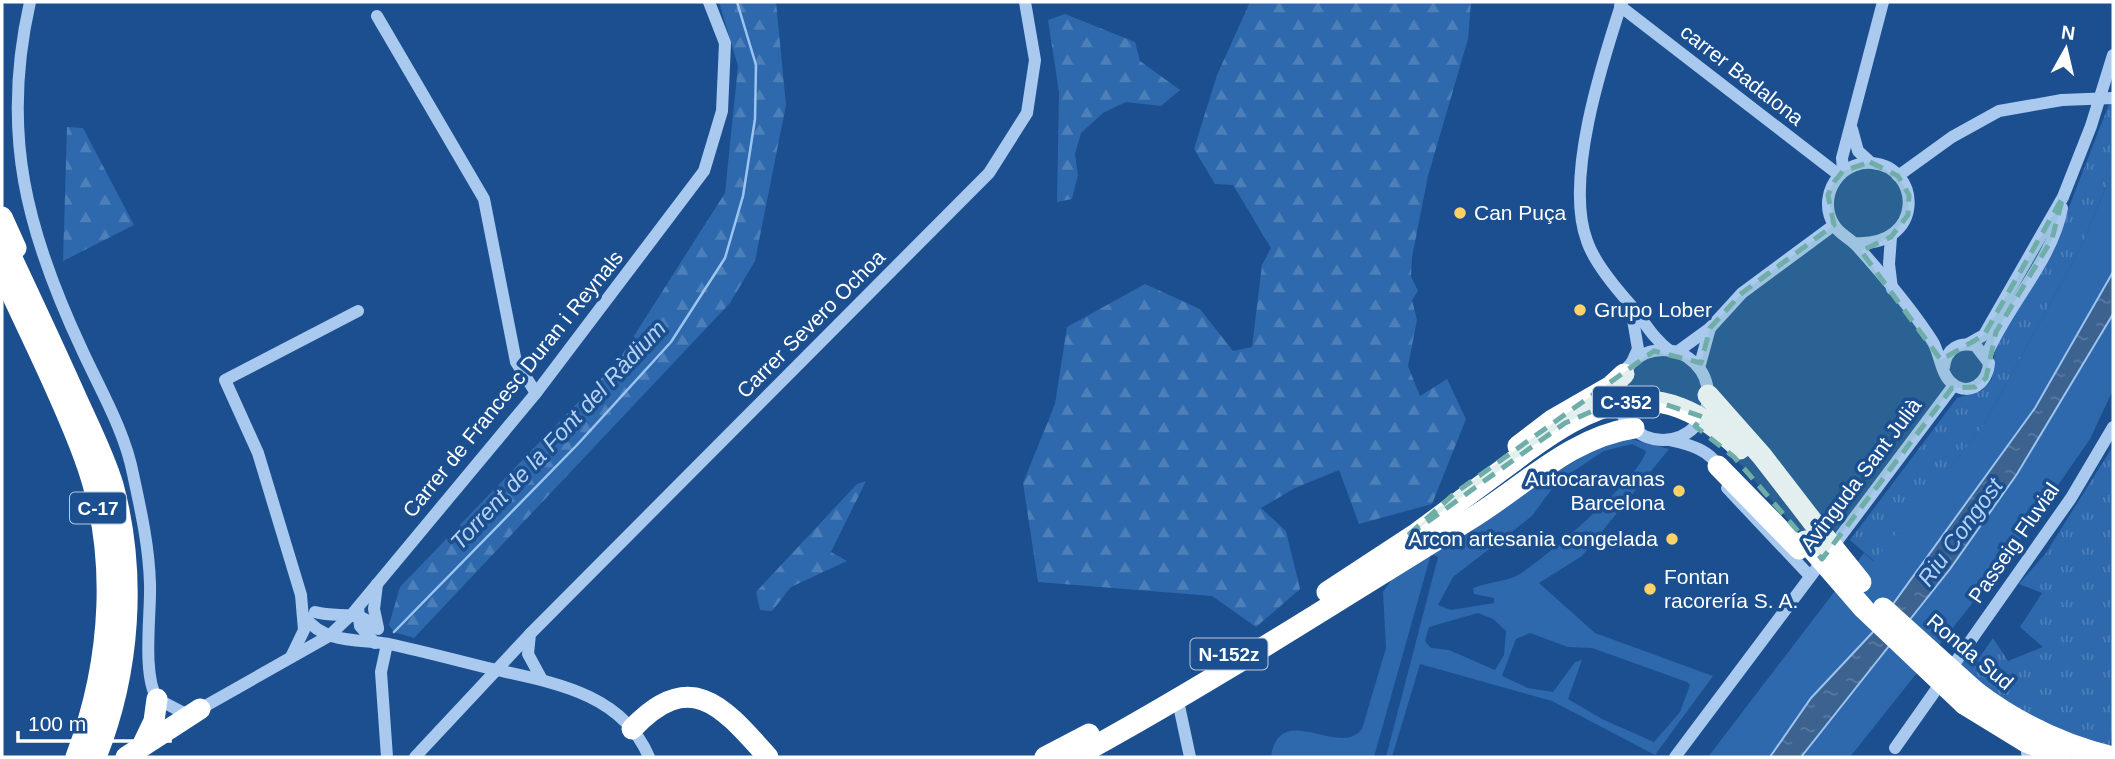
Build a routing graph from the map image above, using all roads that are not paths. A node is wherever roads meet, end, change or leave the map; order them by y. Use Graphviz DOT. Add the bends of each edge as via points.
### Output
graph roads {
  1 [pos="30,2"];
  2 [pos="709,2"];
  3 [pos="1025,2"];
  4 [pos="1883,2"];
  5 [pos="1621,4"];
  6 [pos="377,16"];
  7 [pos="2113,55"];
  8 [pos="2113,98"];
  9 [pos="1852,128"];
  10 [pos="1870,162"];
  11 [pos="1841,173"];
  12 [pos="1898,176"];
  13 [pos="2063,197"];
  14 [pos="2,217"];
  15 [pos="1834,225"];
  16 [pos="2,237"];
  17 [pos="1891,237"];
  18 [pos="1855,243"];
  19 [pos="2,273"];
  20 [pos="1892,290"];
  21 [pos="1630,304"];
  22 [pos="358,311"];
  23 [pos="1710,328"];
  24 [pos="1933,342"];
  25 [pos="1968,344"];
  26 [pos="1954,348"];
  27 [pos="1674,351"];
  28 [pos="1986,356"];
  29 [pos="1944,367"];
  30 [pos="1628,368"];
  31 [pos="1699,368"];
  32 [pos="67,377"];
  33 [pos="1954,386"];
  34 [pos="536,393"];
  35 [pos="1708,395"];
  36 [pos="2113,427"];
  37 [pos="1634,428"];
  38 [pos="1666,440"];
  39 [pos="1731,457"];
  40 [pos="1515,466"];
  41 [pos="1808,537"];
  42 [pos="1405,538"];
  43 [pos="1809,575"];
  44 [pos="377,583"];
  45 [pos="1341,598"];
  46 [pos="356,611"];
  47 [pos="310,615"];
  48 [pos="378,629"];
  49 [pos="531,633"];
  50 [pos="329,636"];
  51 [pos="381,643"];
  52 [pos="289,660"];
  53 [pos="496,670"];
  54 [pos="541,678"];
  55 [pos="157,699"];
  56 [pos="1178,701"];
  57 [pos="1973,704"];
  58 [pos="200,709"];
  59 [pos="632,729"];
  60 [pos="1895,748"];
  61 [pos="134,751"];
  62 [pos="2031,755"];
  63 [pos="76,757"];
  64 [pos="96,757"];
  65 [pos="387,757"];
  66 [pos="415,757"];
  67 [pos="649,757"];
  68 [pos="768,757"];
  69 [pos="1045,757"];
  70 [pos="1075,757"];
  71 [pos="1190,757"];
  72 [pos="1675,757"];
  73 [pos="2065,757"];
  74 [pos="2113,757"];
  1 -- 55 [label="street" via="13,90 24,204 35,243 132,466 145,527 151,683"];
  2 -- 34 [label="street, Carrer de Francesc Duran i Reynals" via="725,43 722,111 704,171"];
  3 -- 49 [label="street, Carrer Severo Ochoa" via="1035,60 1027,113 989,173"];
  4 -- 9 [label="street"];
  5 -- 11 [label="street, carrer Badalona"];
  5 -- 21 [label="street" via="1593,102 1578,196 1587,242"];
  6 -- 34 [label="street" via="484,199 516,362"];
  7 -- 13 [label="street"];
  8 -- 12 [label="street, bridge" via="2062,100 1999,111 1952,137"];
  9 -- 10 [label="street" via="1858,151"];
  9 -- 11 [label="street"];
  10 -- 11 [label="street"];
  10 -- 12 [label="street"];
  11 -- 15 [label="street" via="1828,195"];
  12 -- 17 [label="street" via="1909,195 1908,215"];
  13 -- 25 [label="street" via="1984,335"];
  13 -- 28 [label="street" via="2052,239"];
  14 -- 32 [label="highway" via="54,332"];
  15 -- 18 [label="street"];
  15 -- 23 [label="street, N-152z" via="1742,293"];
  16 -- 32 [label="highway, C-17"];
  17 -- 18 [label="street" via="1878,243"];
  17 -- 20 [label="street"];
  18 -- 20 [label="street"];
  19 -- 63 [label="highway, C-17" via="83,455 101,521 108,581 106,636 90,721"];
  20 -- 24 [label="street"];
  21 -- 27 [label="street" via="1658,342"];
  21 -- 30 [label="street" via="1638,349"];
  22 -- 47 [label="street" via="225,380 258,453"];
  23 -- 27 [label="street, N-152z"];
  23 -- 31 [label="street, N-152z"];
  24 -- 26 [label="street"];
  24 -- 29 [label="street"];
  25 -- 26 [label="street"];
  25 -- 28 [label="street"];
  26 -- 29 [label="street"];
  27 -- 30 [label="street, N-152z" via="1654,351"];
  27 -- 31 [label="street"];
  28 -- 33 [label="street" via="1989,371 1982,383 1968,389"];
  29 -- 33 [label="street"];
  30 -- 37 [label="street" via="1618,395"];
  30 -- 42 [label="highway, N-152z" via="1611,386 1552,421 1455,493"];
  31 -- 35 [label="street"];
  32 -- 64 [label="highway, C-17" via="112,484 128,580 125,641 115,698"];
  33 -- 43 [label="street, Avinguda Sant Julià"];
  34 -- 44 [label="street, Carrer de Francesc Duran i Reynals"];
  35 -- 38 [label="street" via="1706,408 1691,430"];
  35 -- 41 [label="highway"];
  36 -- 60 [label="street, Passeig Fluvial" via="2071,498"];
  37 -- 38 [label="street"];
  37 -- 45 [label="highway, N-152z" via="1576,447"];
  38 -- 39 [label="street" via="1709,455"];
  39 -- 40 [label="highway, C-352, bridge" via="1696,414 1658,402 1632,401 1588,412 1565,424"];
  39 -- 41 [label="highway, C-352"];
  39 -- 43 [label="street" via="1728,490"];
  40 -- 42 [label="highway, C-352"];
  40 -- 45 [label="highway, C-352"];
  41 -- 57 [label="highway, Ronda Sud, bridge" via="1871,606"];
  42 -- 69 [label="highway, N-152z" via="1178,686"];
  43 -- 72 [label="street, Avinguda Sant Julià"];
  44 -- 46 [label="street, Carrer de Francesc Duran i Reynals"];
  44 -- 48 [label="street" via="374,609"];
  45 -- 56 [label="highway, N-152z"];
  46 -- 47 [label="street"];
  46 -- 48 [label="street"];
  46 -- 50 [label="street, Carrer de Francesc Duran i Reynals"];
  46 -- 51 [label="street" via="359,626"];
  47 -- 50 [label="street"];
  47 -- 52 [label="street"];
  48 -- 51 [label="street"];
  49 -- 53 [label="street, Carrer Severo Ochoa"];
  49 -- 54 [label="street" via="528,654"];
  50 -- 51 [label="street"];
  50 -- 52 [label="street, Carrer de Francesc Duran i Reynals"];
  51 -- 53 [label="street"];
  51 -- 65 [label="street"];
  52 -- 58 [label="street, Carrer de Francesc Duran i Reynals"];
  53 -- 54 [label="street"];
  53 -- 66 [label="street, Carrer Severo Ochoa"];
  54 -- 59 [label="street" via="604,704"];
  55 -- 58 [label="street" via="177,712"];
  55 -- 61 [label="highway" via="154,721"];
  56 -- 70 [label="highway, N-152z"];
  56 -- 71 [label="street"];
  57 -- 62 [label="highway" via="1996,734"];
  57 -- 73 [label="highway, Ronda Sud" via="2026,742"];
  57 -- 74 [label="highway, Ronda Sud" via="2001,710 2082,750"];
  58 -- 61 [label="highway"];
  59 -- 67 [label="street"];
  59 -- 68 [label="highway" via="669,700 702,699 724,709"];
}
